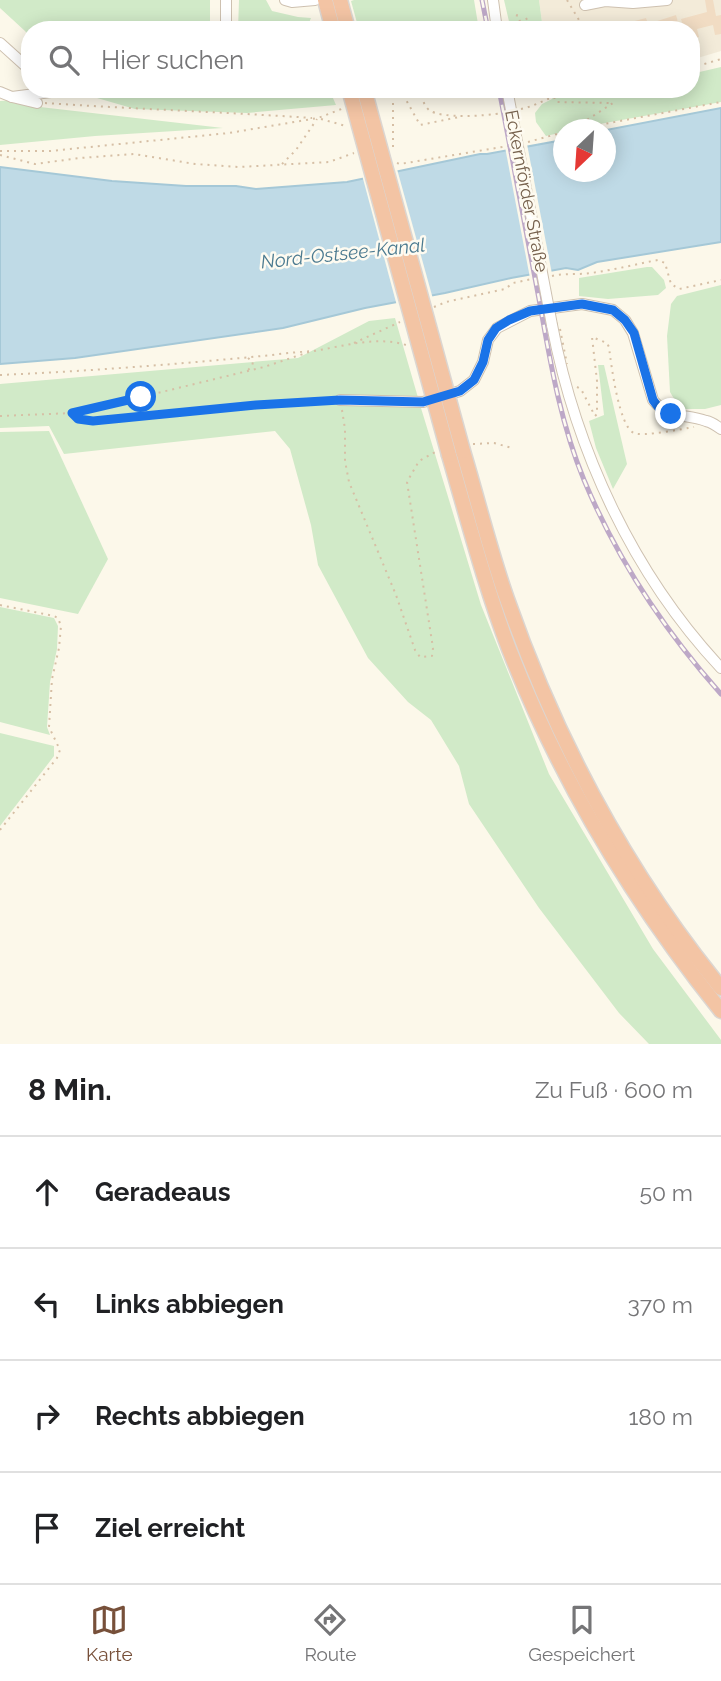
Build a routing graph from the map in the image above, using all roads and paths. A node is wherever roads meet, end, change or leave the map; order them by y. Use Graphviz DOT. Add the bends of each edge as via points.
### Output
graph roads {
  1 [pos="226,0"];
  2 [pos="285,0"];
  3 [pos="315,0"];
  4 [pos="325,0"];
  5 [pos="340,0"];
  6 [pos="493,0"];
  7 [pos="566,0"];
  8 [pos="667,0"];
  9 [pos="655,1"];
  10 [pos="585,5"];
  11 [pos="226,21"];
  12 [pos="331,21"];
  13 [pos="346,21"];
  14 [pos="496,21"];
  15 [pos="579,21"];
  16 [pos="0,43"];
  17 [pos="721,59"];
  18 [pos="21,62"];
  19 [pos="700,65"];
  20 [pos="0,92"];
  21 [pos="21,96"];
  22 [pos="12,97"];
  23 [pos="352,98"];
  24 [pos="367,98"];
  25 [pos="393,98"];
  26 [pos="405,98"];
  27 [pos="422,98"];
  28 [pos="509,98"];
  29 [pos="550,98"];
  30 [pos="554,98"];
  31 [pos="721,102"];
  32 [pos="37,103"];
  33 [pos="343,109"];
  34 [pos="519,110"];
  35 [pos="508,112"];
  36 [pos="464,116"];
  37 [pos="318,118"];
  38 [pos="589,119"];
  39 [pos="616,122"];
  40 [pos="553,134"];
  41 [pos="546,136"];
  42 [pos="361,149"];
  43 [pos="393,150"];
  44 [pos="488,150"];
  45 [pos="0,153"];
  46 [pos="393,162"];
  47 [pos="281,164"];
  48 [pos="551,276"];
  49 [pos="538,278"];
  50 [pos="721,280"];
  51 [pos="435,307"];
  52 [pos="400,322"];
  53 [pos="592,337"];
  54 [pos="350,345"];
  55 [pos="412,347"];
  56 [pos="313,351"];
  57 [pos="247,357"];
  58 [pos="248,371"];
  59 [pos="0,375"];
  60 [pos="566,386"];
  61 [pos="340,400"];
  62 [pos="72,413"];
  63 [pos="0,416"];
  64 [pos="721,429"];
  65 [pos="512,448"];
  66 [pos="455,451"];
  67 [pos="0,605"];
  68 [pos="721,668"];
  69 [pos="0,830"];
  70 [pos="721,988"];
  71 [pos="721,1011"];
  1 -- 11 [label="street"];
  2 -- 3 [label="street"];
  4 -- 12 [label="highway"];
  5 -- 13 [label="highway"];
  6 -- 14 [label="street"];
  7 -- 15 [label="path"];
  8 -- 9 [label="street"];
  9 -- 10 [label="street"];
  16 -- 18 [label="street"];
  17 -- 19 [label="path"];
  20 -- 22 [label="street"];
  21 -- 22 [label="street"];
  22 -- 32 [label="street"];
  23 -- 66 [label="highway, bridge"];
  24 -- 66 [label="highway, bridge"];
  25 -- 43 [label="path"];
  26 -- 36 [label="path" via="420,125"];
  27 -- 36 [label="path" via="431,111"];
  28 -- 60 [label="street, Eckernförder Straße, bridge"];
  29 -- 34 [label="path"];
  30 -- 38 [label="path" via="556,102 613,103"];
  31 -- 39 [label="path"];
  32 -- 37 [label="path"];
  33 -- 37 [label="path"];
  35 -- 36 [label="path"];
  37 -- 45 [label="path" via="229,132"];
  37 -- 47 [label="path"];
  40 -- 41 [label="path"];
  42 -- 47 [label="path" via="329,162"];
  44 -- 46 [label="path"];
  45 -- 47 [label="path" via="35,164 134,154 239,167"];
  48 -- 50 [label="path" via="658,260 665,264 671,284 679,289"];
  49 -- 51 [label="path"];
  52 -- 54 [label="path"];
  53 -- 60 [label="path" via="597,414 581,389"];
  54 -- 55 [label="path" via="373,341"];
  54 -- 56 [label="path"];
  56 -- 57 [label="path"];
  56 -- 58 [label="path"];
  57 -- 58 [label="path" via="253,362"];
  57 -- 59 [label="path"];
  58 -- 62 [label="path"];
  60 -- 68 [label="street, Eckernförder Straße" via="628,539 671,607"];
  61 -- 62 [label="path" via="93,421"];
  61 -- 64 [label="street" via="423,402 460,391 474,380 496,328 530,311 582,304 613,310 625,320 634,333 659,408"];
  61 -- 66 [label="path" via="349,482 415,650 426,658 432,656 433,648 407,482 419,461"];
  62 -- 63 [label="path"];
  65 -- 66 [label="path" via="479,442"];
  66 -- 70 [label="highway" via="528,657 559,729 638,872"];
  66 -- 71 [label="highway" via="493,602 561,764 630,886"];
  67 -- 69 [label="path" via="54,616 61,626 49,727 60,750"];
}
